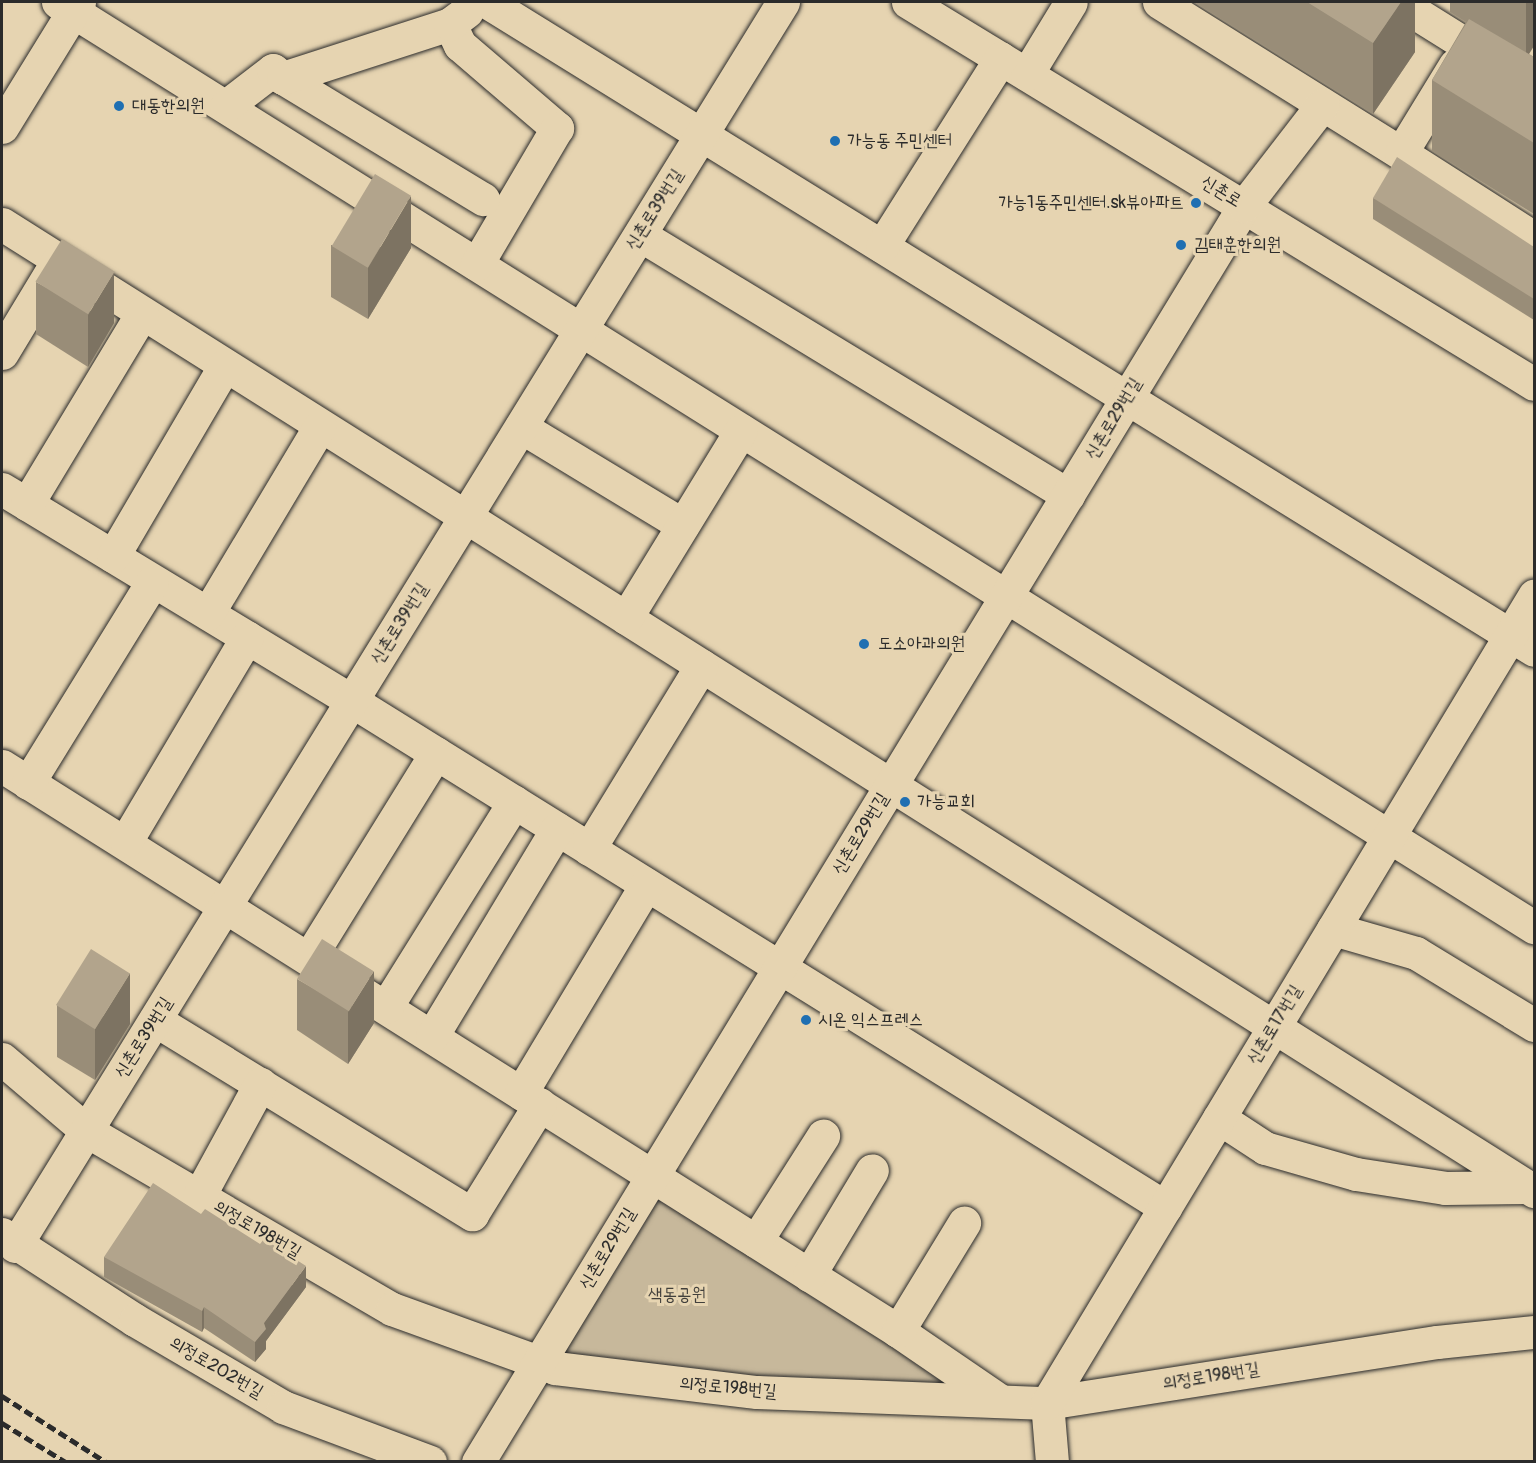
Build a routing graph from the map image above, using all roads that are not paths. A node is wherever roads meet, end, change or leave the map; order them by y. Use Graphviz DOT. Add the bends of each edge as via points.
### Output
graph roads {
  1 [pos="481,2"];
  2 [pos="487,2"];
  3 [pos="783,2"];
  4 [pos="908,2"];
  5 [pos="1071,2"];
  6 [pos="1159,2"];
  7 [pos="1398,2"];
  8 [pos="70,5"];
  9 [pos="450,24"];
  10 [pos="1468,44"];
  11 [pos="1014,66"];
  12 [pos="283,78"];
  13 [pos="1534,87"];
  14 [pos="1322,105"];
  15 [pos="226,106"];
  16 [pos="2,127"];
  17 [pos="702,134"];
  18 [pos="1401,153"];
  19 [pos="483,199"];
  20 [pos="1244,206"];
  21 [pos="2,224"];
  22 [pos="640,235"];
  23 [pos="1534,238"];
  24 [pos="882,246"];
  25 [pos="58,260"];
  26 [pos="477,264"];
  27 [pos="142,313"];
  28 [pos="581,329"];
  29 [pos="2,352"];
  30 [pos="225,365"];
  31 [pos="1534,384"];
  32 [pos="1127,398"];
  33 [pos="321,426"];
  34 [pos="521,427"];
  35 [pos="741,430"];
  36 [pos="1068,495"];
  37 [pos="9,496"];
  38 [pos="466,517"];
  39 [pos="683,525"];
  40 [pos="113,556"];
  41 [pos="152,582"];
  42 [pos="1006,595"];
  43 [pos="1534,596"];
  44 [pos="208,613"];
  45 [pos="626,618"];
  46 [pos="247,637"];
  47 [pos="1523,642"];
  48 [pos="701,666"];
  49 [pos="352,701"];
  50 [pos="436,753"];
  51 [pos="15,775"];
  52 [pos="891,785"];
  53 [pos="513,802"];
  54 [pos="557,829"];
  55 [pos="1389,836"];
  56 [pos="126,841"];
  57 [pos="589,849"];
  58 [pos="646,885"];
  59 [pos="226,905"];
  60 [pos="1534,927"];
  61 [pos="1334,928"];
  62 [pos="309,958"];
  63 [pos="779,968"];
  64 [pos="386,1007"];
  65 [pos="155,1020"];
  66 [pos="1534,1025"];
  67 [pos="1274,1027"];
  68 [pos="432,1036"];
  69 [pos="2,1059"];
  70 [pos="260,1084"];
  71 [pos="530,1098"];
  72 [pos="1219,1118"];
  73 [pos="87,1131"];
  74 [pos="823,1136"];
  75 [pos="872,1170"];
  76 [pos="652,1176"];
  77 [pos="1531,1189"];
  78 [pos="199,1196"];
  79 [pos="1165,1208"];
  80 [pos="964,1223"];
  81 [pos="8,1240"];
  82 [pos="756,1241"];
  83 [pos="809,1275"];
  84 [pos="898,1331"];
  85 [pos="1534,1332"];
  86 [pos="539,1362"];
  87 [pos="999,1400"];
  88 [pos="1047,1403"];
  89 [pos="430,1461"];
  90 [pos="478,1461"];
  91 [pos="1052,1461"];
  1 -- 9 [label="street"];
  2 -- 17 [label="street"];
  3 -- 17 [label="street, 신촌로39번길"];
  4 -- 11 [label="street, 신촌로"];
  5 -- 11 [label="street"];
  6 -- 14 [label="street"];
  7 -- 10 [label="street"];
  8 -- 15 [label="street"];
  8 -- 16 [label="street"];
  9 -- 12 [label="street"];
  9 -- 26 [label="street" via="460,45 557,128"];
  10 -- 13 [label="street"];
  10 -- 18 [label="street"];
  11 -- 20 [label="street, 신촌로"];
  11 -- 24 [label="street"];
  12 -- 15 [label="street" via="273,70"];
  12 -- 19 [label="street"];
  14 -- 18 [label="street"];
  14 -- 20 [label="street, 신촌로29번길"];
  15 -- 26 [label="street"];
  17 -- 22 [label="street, 신촌로39번길"];
  17 -- 24 [label="street"];
  18 -- 23 [label="street"];
  20 -- 31 [label="street, 신촌로"];
  20 -- 32 [label="street, 신촌로29번길"];
  21 -- 25 [label="street"];
  22 -- 28 [label="street, 신촌로39번길"];
  22 -- 36 [label="street"];
  24 -- 32 [label="street"];
  25 -- 27 [label="street"];
  25 -- 29 [label="street"];
  26 -- 28 [label="street"];
  27 -- 30 [label="street"];
  27 -- 37 [label="street"];
  28 -- 34 [label="street, 신촌로39번길"];
  28 -- 35 [label="street"];
  30 -- 33 [label="street"];
  30 -- 40 [label="street"];
  32 -- 36 [label="street, 신촌로29번길"];
  32 -- 47 [label="street"];
  33 -- 38 [label="street"];
  33 -- 44 [label="street"];
  34 -- 38 [label="street, 신촌로39번길"];
  34 -- 39 [label="street"];
  35 -- 39 [label="street"];
  35 -- 42 [label="street"];
  36 -- 42 [label="street, 신촌로29번길"];
  37 -- 40 [label="street"];
  38 -- 45 [label="street"];
  38 -- 49 [label="street, 신촌로39번길"];
  39 -- 45 [label="street"];
  40 -- 41 [label="street"];
  41 -- 44 [label="street"];
  41 -- 51 [label="street"];
  42 -- 52 [label="street, 신촌로29번길"];
  42 -- 55 [label="street"];
  43 -- 47 [label="street, 신촌로17번길"];
  44 -- 46 [label="street"];
  45 -- 48 [label="street"];
  46 -- 49 [label="street"];
  46 -- 56 [label="street"];
  47 -- 55 [label="street, 신촌로17번길"];
  48 -- 52 [label="street"];
  48 -- 57 [label="street"];
  49 -- 50 [label="street"];
  49 -- 59 [label="street, 신촌로39번길"];
  50 -- 53 [label="street"];
  50 -- 62 [label="street"];
  51 -- 56 [label="street"];
  52 -- 63 [label="street, 신촌로29번길"];
  52 -- 67 [label="street"];
  53 -- 54 [label="street"];
  53 -- 64 [label="street"];
  54 -- 57 [label="street"];
  54 -- 68 [label="street"];
  55 -- 60 [label="street"];
  55 -- 61 [label="street, 신촌로17번길"];
  56 -- 59 [label="street"];
  57 -- 58 [label="street"];
  58 -- 63 [label="street"];
  58 -- 71 [label="street"];
  59 -- 62 [label="street"];
  59 -- 65 [label="street, 신촌로39번길"];
  61 -- 66 [label="street" via="1416,953"];
  61 -- 67 [label="street, 신촌로17번길"];
  62 -- 64 [label="street"];
  63 -- 76 [label="street, 신촌로29번길"];
  63 -- 79 [label="street"];
  64 -- 68 [label="street"];
  65 -- 70 [label="street"];
  65 -- 73 [label="street, 신촌로39번길"];
  67 -- 72 [label="street, 신촌로17번길"];
  67 -- 77 [label="street"];
  68 -- 71 [label="street"];
  69 -- 73 [label="street, 의정로198번길"];
  70 -- 71 [label="street" via="472,1214"];
  70 -- 78 [label="street"];
  71 -- 76 [label="street"];
  72 -- 77 [label="street" via="1265,1148 1356,1174 1445,1188"];
  72 -- 79 [label="street, 신촌로17번길"];
  73 -- 78 [label="street, 의정로198번길"];
  73 -- 81 [label="street, 신촌로39번길"];
  74 -- 82 [label="street"];
  75 -- 83 [label="street"];
  76 -- 82 [label="street"];
  76 -- 86 [label="street, 신촌로29번길"];
  78 -- 86 [label="street, 의정로198번길" via="392,1309"];
  79 -- 88 [label="street, 신촌로17번길"];
  80 -- 84 [label="street"];
  81 -- 89 [label="street, 의정로202번길" via="283,1407"];
  82 -- 83 [label="street"];
  83 -- 84 [label="street"];
  84 -- 87 [label="street"];
  85 -- 88 [label="street, 의정로198번길" via="1437,1342"];
  86 -- 87 [label="street, 의정로198번길" via="600,1375 757,1392"];
  86 -- 90 [label="street, 신촌로29번길"];
  87 -- 88 [label="street, 의정로198번길"];
  88 -- 91 [label="street"];
}
